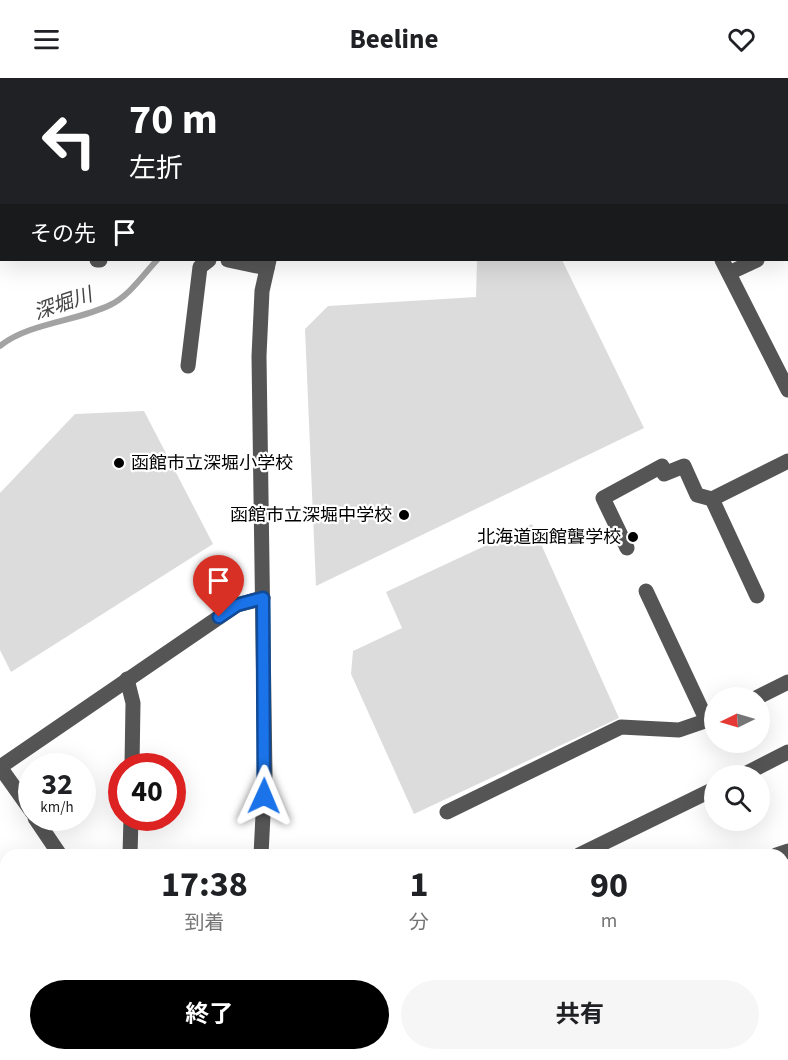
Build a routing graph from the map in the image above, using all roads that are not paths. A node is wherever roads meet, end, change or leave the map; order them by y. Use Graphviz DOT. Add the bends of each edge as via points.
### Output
graph roads {
  1 [pos="208,261"];
  2 [pos="238,261"];
  3 [pos="752,261"];
  4 [pos="268,264"];
  5 [pos="725,266"];
  6 [pos="188,366"];
  7 [pos="788,390"];
  8 [pos="788,461"];
  9 [pos="712,499"];
  10 [pos="627,548"];
  11 [pos="646,591"];
  12 [pos="757,596"];
  13 [pos="263,598"];
  14 [pos="127,679"];
  15 [pos="788,682"];
  16 [pos="770,691"];
  17 [pos="704,708"];
  18 [pos="704,722"];
  19 [pos="788,752"];
  20 [pos="132,753"];
  21 [pos="763,765"];
  22 [pos="0,767"];
  23 [pos="18,792"];
  24 [pos="704,794"];
  25 [pos="447,812"];
  26 [pos="44,831"];
  27 [pos="131,831"];
  28 [pos="56,849"];
  29 [pos="130,849"];
  30 [pos="261,849"];
  31 [pos="591,849"];
  1 -- 6 [label="street" via="200,267"];
  2 -- 4 [label="street"];
  3 -- 5 [label="street"];
  4 -- 13 [label="street" via="262,291 259,356"];
  5 -- 7 [label="street"];
  8 -- 9 [label="street"];
  9 -- 10 [label="street" via="697,495 684,466 664,474 662,466 603,498"];
  9 -- 12 [label="street"];
  11 -- 17 [label="street"];
  13 -- 14 [label="street" via="237,605"];
  13 -- 30 [label="street" via="265,775"];
  14 -- 20 [label="street" via="133,704"];
  14 -- 22 [label="street"];
  15 -- 16 [label="street"];
  18 -- 25 [label="street" via="679,730 621,727"];
  19 -- 21 [label="street"];
  22 -- 23 [label="street"];
  24 -- 31 [label="street"];
  26 -- 28 [label="street"];
  27 -- 29 [label="street"];
}
